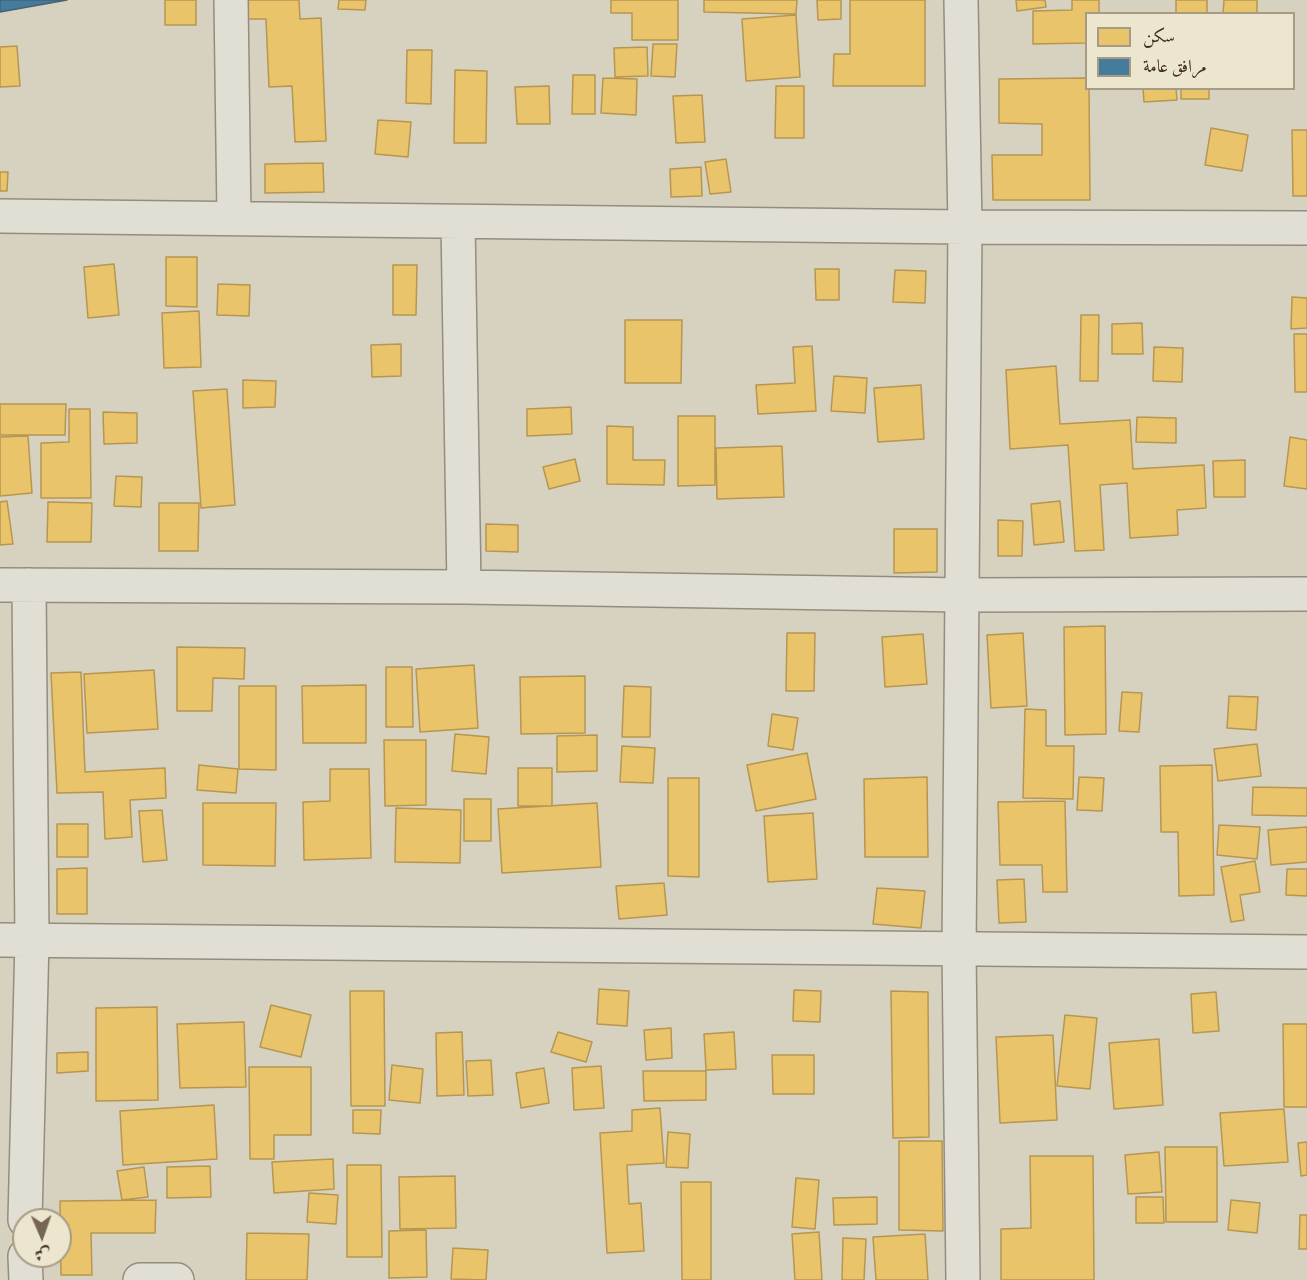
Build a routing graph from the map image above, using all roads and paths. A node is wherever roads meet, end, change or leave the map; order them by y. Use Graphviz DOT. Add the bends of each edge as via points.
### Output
graph roads {
  1 [pos="231,0"];
  2 [pos="961,0"];
  3 [pos="0,216"];
  4 [pos="234,217"];
  5 [pos="458,222"];
  6 [pos="965,227"];
  7 [pos="1307,228"];
  8 [pos="14,585"];
  9 [pos="464,587"];
  10 [pos="1307,594"];
  11 [pos="963,595"];
  12 [pos="16,940"];
  13 [pos="959,951"];
  14 [pos="1307,952"];
  15 [pos="25,1208"];
  16 [pos="140,1280"];
  17 [pos="177,1280"];
  18 [pos="963,1280"];
  1 -- 4 [label="street"];
  2 -- 6 [label="street"];
  3 -- 4 [label="street"];
  4 -- 5 [label="street"];
  5 -- 6 [label="street"];
  5 -- 9 [label="street"];
  6 -- 7 [label="street"];
  6 -- 11 [label="street"];
  8 -- 9 [label="street"];
  8 -- 12 [label="street"];
  9 -- 11 [label="street"];
  10 -- 11 [label="street"];
  11 -- 13 [label="street"];
  12 -- 13 [label="street"];
  12 -- 15 [label="street"];
  13 -- 14 [label="street"];
  13 -- 18 [label="street"];
  16 -- 17 [label="street"];
}
